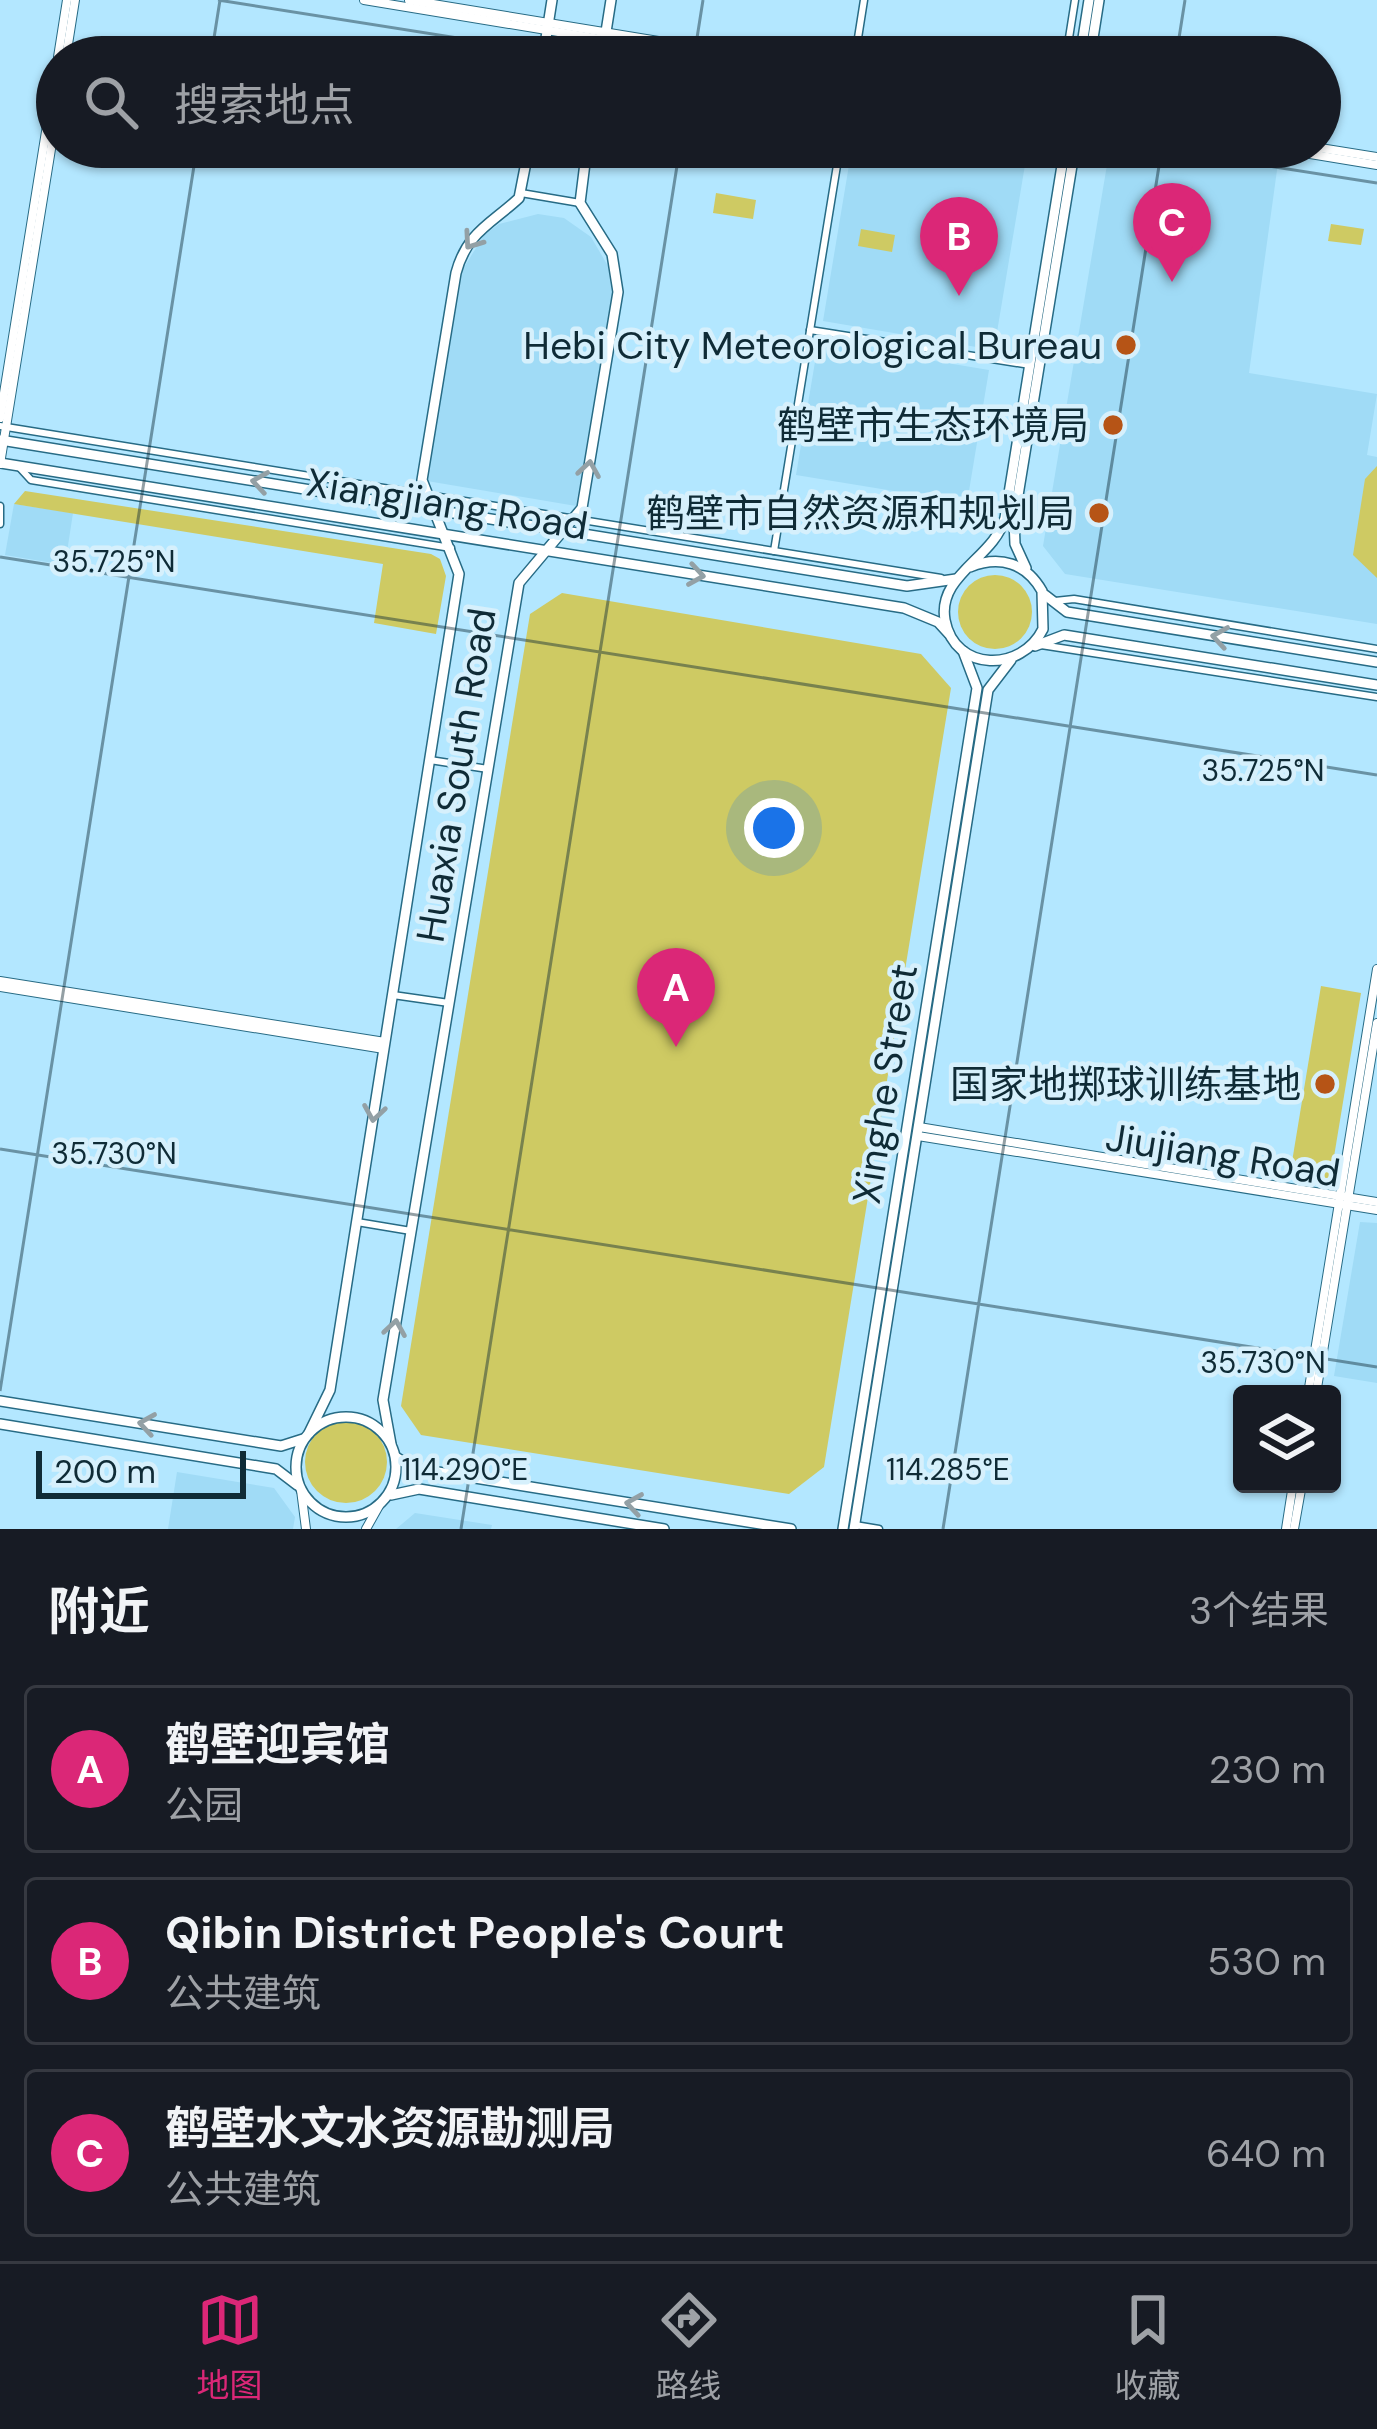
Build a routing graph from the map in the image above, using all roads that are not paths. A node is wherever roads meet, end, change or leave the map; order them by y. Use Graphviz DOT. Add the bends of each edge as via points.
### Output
graph roads {
  1 [pos="71,0"];
  2 [pos="364,0"];
  3 [pos="409,0"];
  4 [pos="553,0"];
  5 [pos="611,0"];
  6 [pos="864,0"];
  7 [pos="1076,0"];
  8 [pos="1089,0"];
  9 [pos="1099,0"];
  10 [pos="548,27"];
  11 [pos="64,36"];
  12 [pos="547,36"];
  13 [pos="605,36"];
  14 [pos="858,36"];
  15 [pos="1070,36"];
  16 [pos="1083,36"];
  17 [pos="1093,36"];
  18 [pos="1341,153"];
  19 [pos="1341,156"];
  20 [pos="1377,161"];
  21 [pos="43,168"];
  22 [pos="47,168"];
  23 [pos="525,168"];
  24 [pos="584,168"];
  25 [pos="837,168"];
  26 [pos="1062,168"];
  27 [pos="1072,168"];
  28 [pos="521,193"];
  29 [pos="580,202"];
  30 [pos="810,330"];
  31 [pos="1030,365"];
  32 [pos="2,424"];
  33 [pos="2,440"];
  34 [pos="0,464"];
  35 [pos="17,465"];
  36 [pos="426,494"];
  37 [pos="0,506"];
  38 [pos="433,509"];
  39 [pos="575,518"];
  40 [pos="0,524"];
  41 [pos="563,530"];
  42 [pos="445,534"];
  43 [pos="452,548"];
  44 [pos="544,550"];
  45 [pos="774,551"];
  46 [pos="970,567"];
  47 [pos="1028,573"];
  48 [pos="956,579"];
  49 [pos="1046,596"];
  50 [pos="950,634"];
  51 [pos="1034,646"];
  52 [pos="1377,649"];
  53 [pos="963,651"];
  54 [pos="1011,660"];
  55 [pos="1377,662"];
  56 [pos="1377,685"];
  57 [pos="1377,697"];
  58 [pos="430,760"];
  59 [pos="488,769"];
  60 [pos="1377,969"];
  61 [pos="0,984"];
  62 [pos="393,994"];
  63 [pos="449,1004"];
  64 [pos="1377,1023"];
  65 [pos="385,1046"];
  66 [pos="919,1132"];
  67 [pos="1344,1200"];
  68 [pos="1377,1206"];
  69 [pos="357,1222"];
  70 [pos="411,1232"];
  71 [pos="1313,1385"];
  72 [pos="0,1401"];
  73 [pos="0,1424"];
  74 [pos="306,1436"];
  75 [pos="391,1444"];
  76 [pos="396,1457"];
  77 [pos="301,1489"];
  78 [pos="1296,1493"];
  79 [pos="383,1501"];
  80 [pos="850,1528"];
  81 [pos="306,1529"];
  82 [pos="366,1529"];
  83 [pos="664,1529"];
  84 [pos="791,1529"];
  85 [pos="879,1529"];
  86 [pos="1290,1529"];
  1 -- 11 [label="street"];
  2 -- 10 [label="street"];
  3 -- 10 [label="street"];
  4 -- 10 [label="main road"];
  5 -- 13 [label="main road"];
  6 -- 14 [label="street"];
  7 -- 15 [label="street"];
  8 -- 16 [label="main road"];
  9 -- 17 [label="main road"];
  10 -- 12 [label="main road"];
  10 -- 13 [label="street"];
  18 -- 20 [label="street"];
  19 -- 20 [label="street"];
  21 -- 32 [label="street"];
  22 -- 32 [label="street"];
  23 -- 28 [label="main road"];
  24 -- 29 [label="main road"];
  25 -- 30 [label="street"];
  26 -- 31 [label="main road"];
  27 -- 47 [label="main road" via="1014,520"];
  28 -- 29 [label="street"];
  28 -- 36 [label="main road, Huaxia South Road, one-way" via="479,227 460,257"];
  39 -- 29 [label="main road, one-way" via="618,292 612,254"];
  30 -- 31 [label="street"];
  30 -- 45 [label="street"];
  31 -- 46 [label="main road" via="1001,531"];
  32 -- 33 [label="street"];
  32 -- 36 [label="street"];
  33 -- 34 [label="street"];
  38 -- 33 [label="main road, Xiangjiang Road, one-way"];
  34 -- 35 [label="main road, Xiangjiang Road"];
  35 -- 42 [label="main road, Xiangjiang Road"];
  35 -- 43 [label="street" via="31,480"];
  36 -- 38 [label="main road, Huaxia South Road"];
  36 -- 39 [label="street"];
  37 -- 40 [label="street"];
  38 -- 41 [label="main road, Xiangjiang Road"];
  38 -- 42 [label="main road, Huaxia South Road"];
  39 -- 41 [label="main road, Huaxia South Road"];
  39 -- 45 [label="street"];
  41 -- 44 [label="main road, Huaxia South Road"];
  41 -- 48 [label="main road, Xiangjiang Road" via="907,586"];
  42 -- 43 [label="main road, Huaxia South Road"];
  42 -- 44 [label="main road, Xiangjiang Road"];
  43 -- 58 [label="main road, Huaxia South Road" via="459,574"];
  44 -- 50 [label="main road, Xiangjiang Road, one-way" via="904,608"];
  44 -- 59 [label="main road, Huaxia South Road" via="519,584"];
  45 -- 48 [label="street"];
  46 -- 47 [label="main road" via="1000,561"];
  46 -- 48 [label="main road"];
  47 -- 49 [label="main road"];
  48 -- 50 [label="main road" via="945,604"];
  49 -- 51 [label="main road"];
  49 -- 52 [label="street"];
  55 -- 49 [label="main road, one-way" via="1067,612"];
  50 -- 53 [label="main road"];
  51 -- 54 [label="main road"];
  51 -- 56 [label="main road" via="1064,635"];
  51 -- 57 [label="street"];
  53 -- 54 [label="main road" via="989,662"];
  53 -- 80 [label="main road, Xinghe Street" via="977,688"];
  54 -- 66 [label="main road, Xinghe Street" via="988,690"];
  58 -- 59 [label="street"];
  58 -- 62 [label="main road, Huaxia South Road"];
  59 -- 63 [label="main road, Huaxia South Road"];
  60 -- 67 [label="street"];
  61 -- 65 [label="street"];
  62 -- 63 [label="street"];
  62 -- 65 [label="main road, Huaxia South Road"];
  63 -- 70 [label="main road, Huaxia South Road"];
  64 -- 67 [label="street"];
  65 -- 69 [label="main road, Huaxia South Road, one-way"];
  66 -- 67 [label="street, Jiujiang Road"];
  66 -- 80 [label="main road, Xinghe Street"];
  67 -- 68 [label="street, Jiujiang Road"];
  67 -- 71 [label="street"];
  69 -- 70 [label="street"];
  69 -- 74 [label="main road, Huaxia South Road" via="330,1390"];
  75 -- 70 [label="main road, Huaxia South Road, one-way" via="382,1400"];
  74 -- 72 [label="main road, one-way" via="280,1446"];
  73 -- 77 [label="main road" via="277,1468"];
  74 -- 75 [label="main road" via="330,1419 356,1417"];
  74 -- 77 [label="main road" via="296,1464"];
  75 -- 76 [label="main road"];
  76 -- 79 [label="main road"];
  84 -- 76 [label="main road, one-way" via="413,1468"];
  77 -- 79 [label="main road" via="336,1516 359,1516"];
  77 -- 81 [label="street"];
  78 -- 86 [label="street"];
  79 -- 82 [label="street"];
  79 -- 83 [label="main road" via="406,1488"];
  80 -- 85 [label="street"];
}
